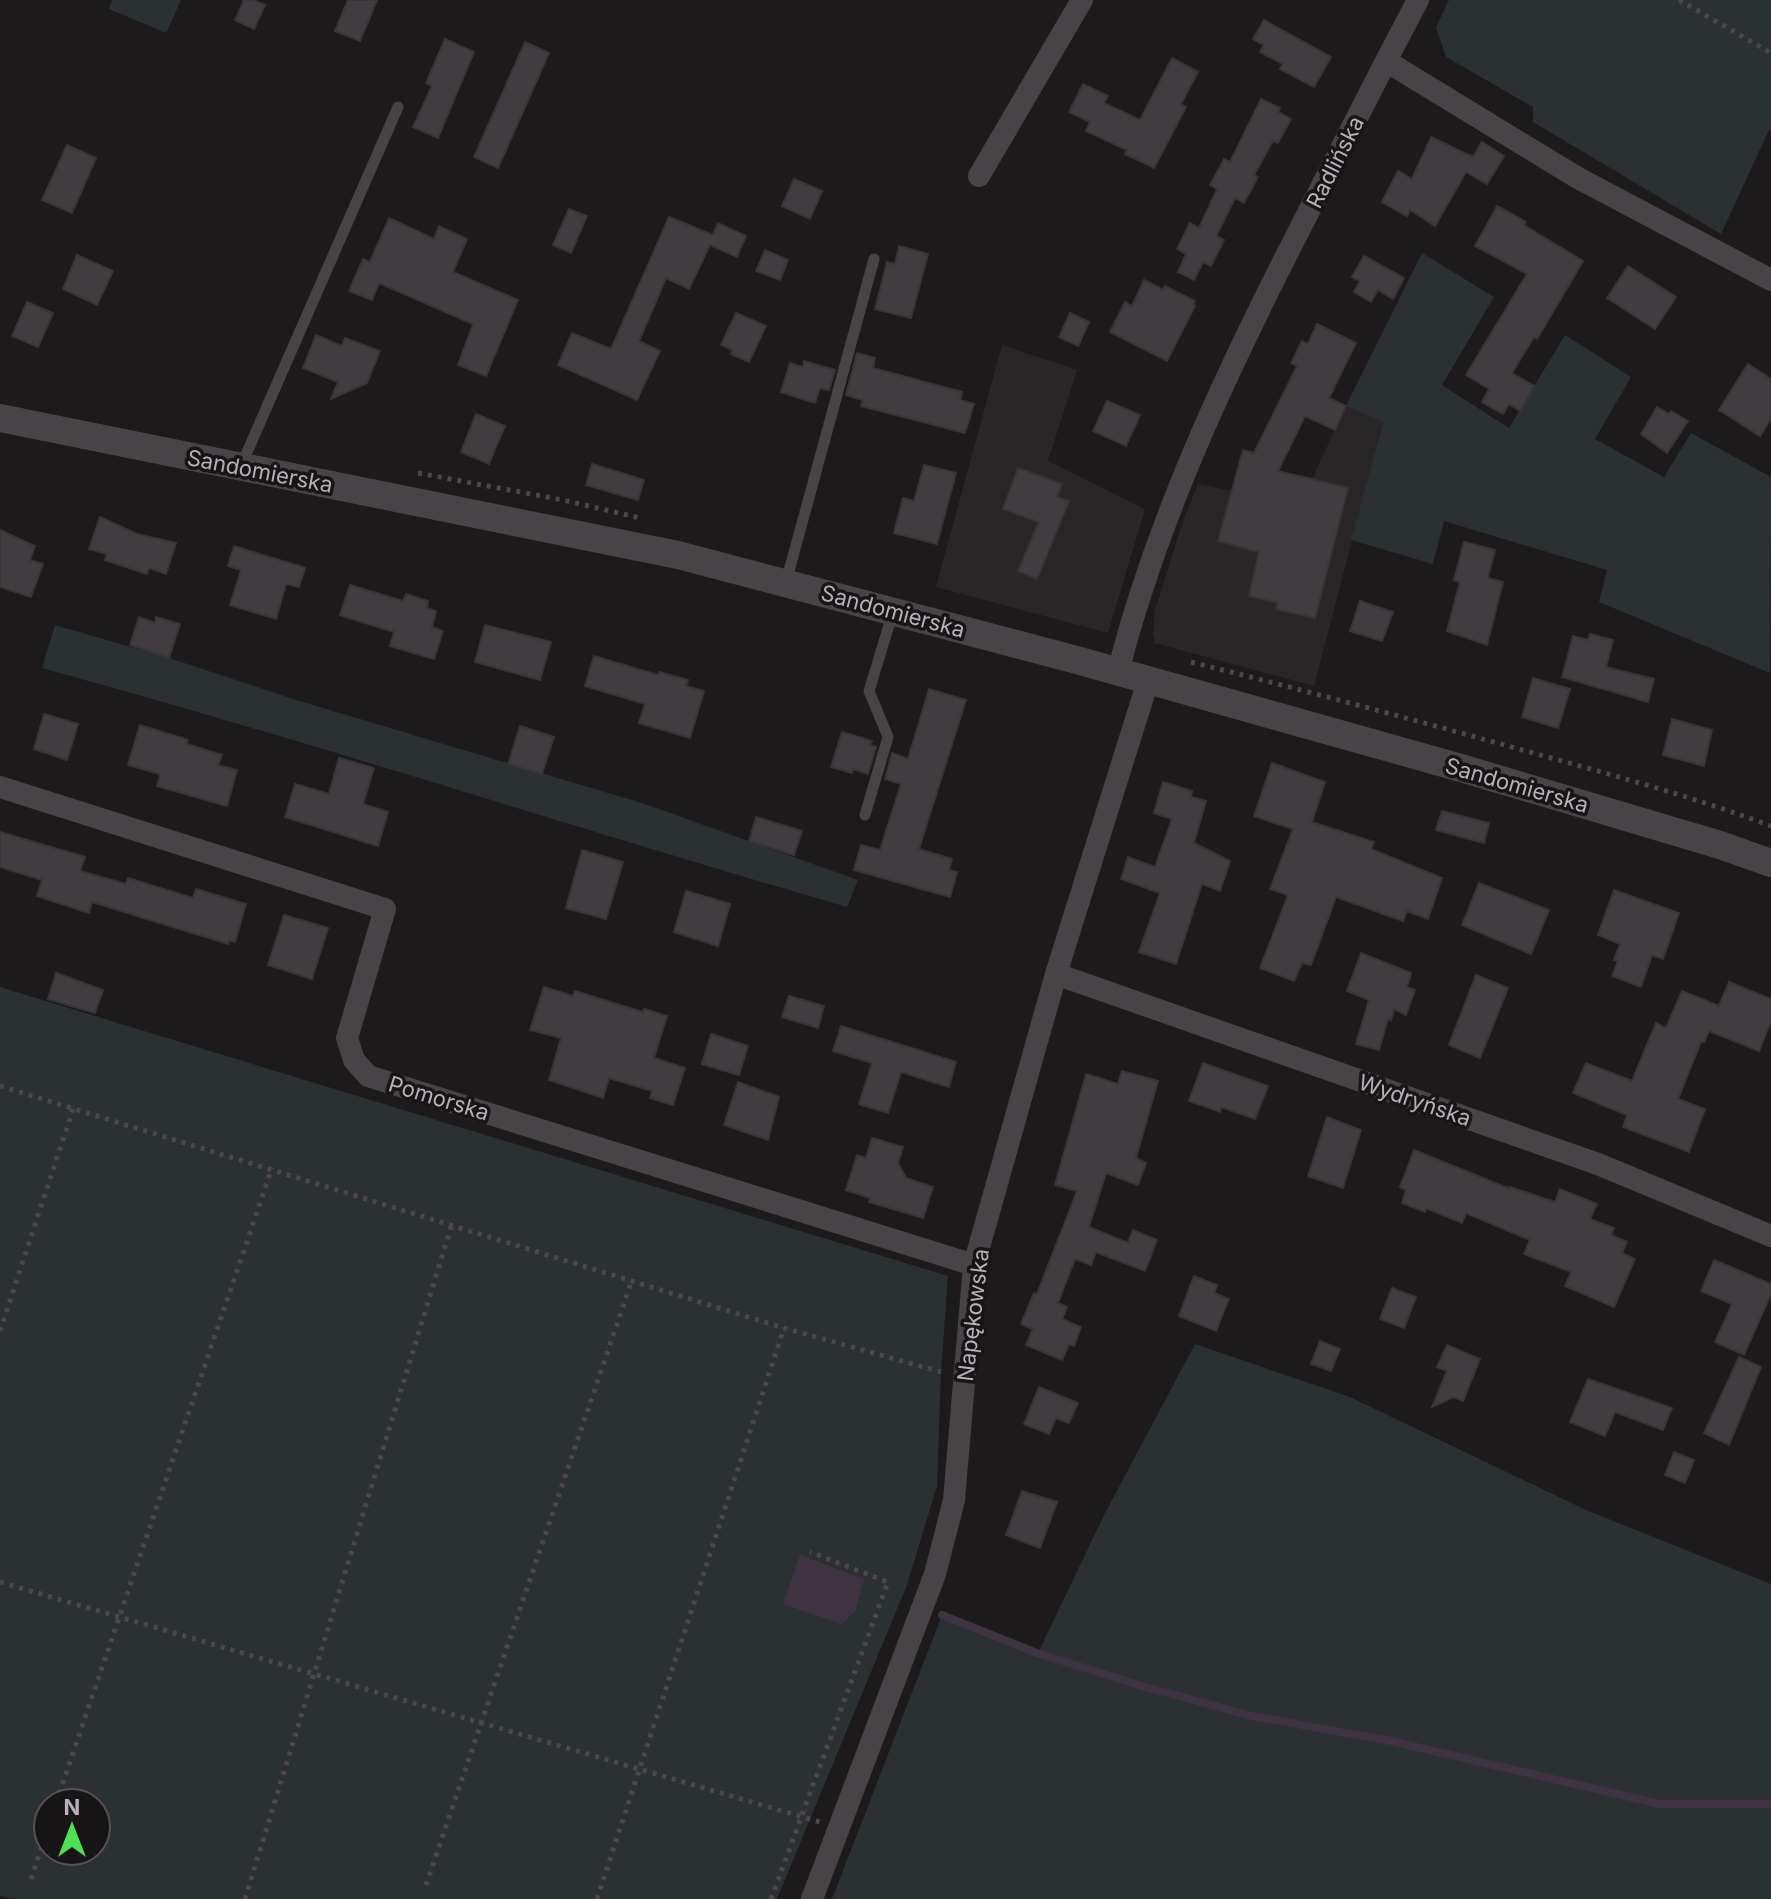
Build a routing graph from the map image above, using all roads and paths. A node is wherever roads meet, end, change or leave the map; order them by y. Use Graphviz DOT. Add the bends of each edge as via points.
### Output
graph roads {
  1 [pos="1082,0"];
  2 [pos="1418,0"];
  3 [pos="1679,0"];
  4 [pos="1771,53"];
  5 [pos="1386,61"];
  6 [pos="398,107"];
  7 [pos="979,176"];
  8 [pos="874,259"];
  9 [pos="1771,280"];
  10 [pos="0,418"];
  11 [pos="241,467"];
  12 [pos="786,582"];
  13 [pos="893,612"];
  14 [pos="1118,672"];
  15 [pos="1148,681"];
  16 [pos="0,787"];
  17 [pos="865,815"];
  18 [pos="1771,863"];
  19 [pos="1056,974"];
  20 [pos="0,1086"];
  21 [pos="73,1109"];
  22 [pos="272,1168"];
  23 [pos="452,1224"];
  24 [pos="1771,1236"];
  25 [pos="974,1265"];
  26 [pos="632,1280"];
  27 [pos="784,1328"];
  28 [pos="0,1331"];
  29 [pos="941,1372"];
  30 [pos="810,1552"];
  31 [pos="0,1582"];
  32 [pos="120,1617"];
  33 [pos="315,1673"];
  34 [pos="483,1723"];
  35 [pos="640,1768"];
  36 [pos="62,1787"];
  37 [pos="800,1815"];
  38 [pos="839,1829"];
  39 [pos="35,1867"];
  40 [pos="31,1879"];
  41 [pos="426,1885"];
  42 [pos="245,1899"];
  43 [pos="597,1899"];
  44 [pos="771,1899"];
  45 [pos="812,1899"];
  1 -- 7 [label="street"];
  2 -- 5 [label="street, Radlińska"];
  3 -- 4 [label="path"];
  5 -- 9 [label="street" via="1590,185"];
  5 -- 14 [label="street, Radlińska" via="1248,334 1169,511"];
  6 -- 11 [label="lane"];
  8 -- 12 [label="lane"];
  10 -- 11 [label="street, Sandomierska"];
  11 -- 12 [label="street, Sandomierska" via="678,555"];
  12 -- 13 [label="street, Sandomierska"];
  13 -- 14 [label="street, Sandomierska"];
  13 -- 17 [label="lane" via="869,691 888,737"];
  14 -- 15 [label="street, Sandomierska"];
  15 -- 18 [label="street, Sandomierska" via="1461,768"];
  15 -- 19 [label="street, Napękowska"];
  16 -- 25 [label="street, Pomorska" via="385,909 347,1038 354,1060 368,1076"];
  19 -- 24 [label="street, Wydryńska" via="1598,1164"];
  19 -- 25 [label="street, Napękowska"];
  20 -- 21 [label="path"];
  21 -- 22 [label="path"];
  21 -- 28 [label="path"];
  22 -- 23 [label="path"];
  22 -- 32 [label="path"];
  23 -- 26 [label="path"];
  23 -- 33 [label="path"];
  25 -- 38 [label="street, Napękowska" via="954,1500 935,1574"];
  26 -- 27 [label="path"];
  26 -- 34 [label="path"];
  27 -- 29 [label="path"];
  27 -- 35 [label="path"];
  30 -- 37 [label="path" via="888,1582"];
  31 -- 32 [label="path"];
  32 -- 33 [label="path"];
  32 -- 36 [label="path"];
  33 -- 34 [label="path"];
  33 -- 42 [label="path"];
  34 -- 35 [label="path"];
  34 -- 41 [label="path"];
  35 -- 37 [label="path"];
  35 -- 43 [label="path"];
  37 -- 38 [label="path"];
  37 -- 44 [label="path"];
  38 -- 45 [label="street, Napękowska"];
  39 -- 40 [label="path"];
}
